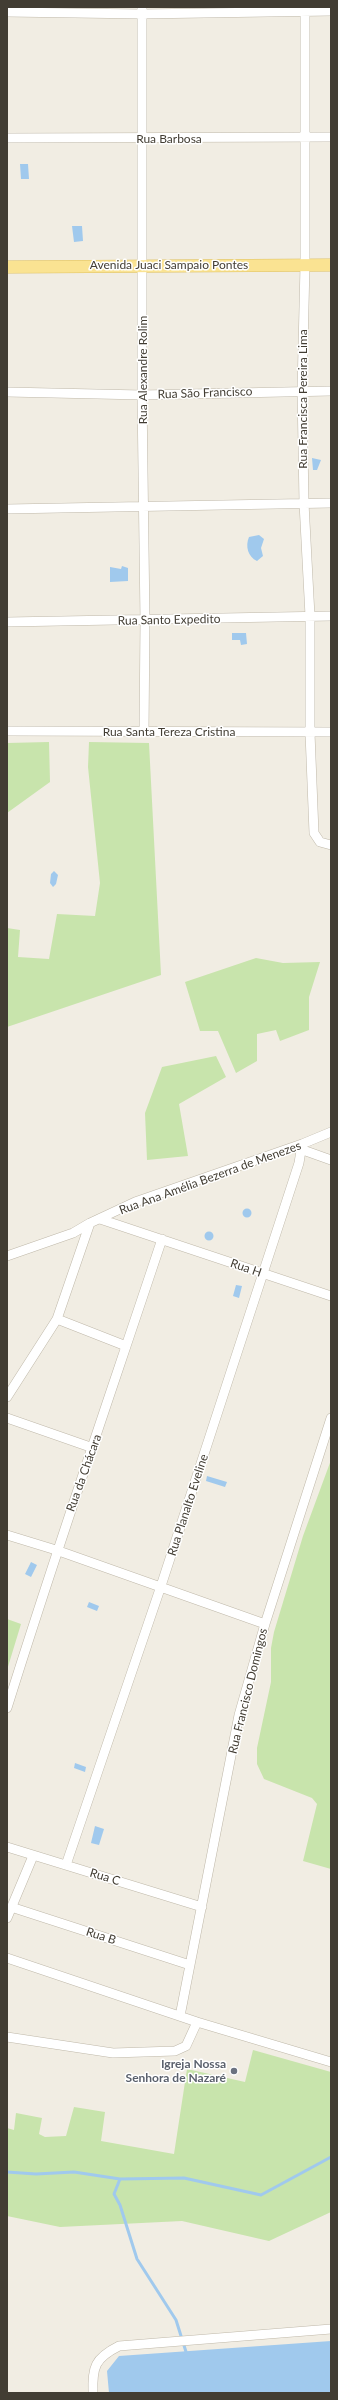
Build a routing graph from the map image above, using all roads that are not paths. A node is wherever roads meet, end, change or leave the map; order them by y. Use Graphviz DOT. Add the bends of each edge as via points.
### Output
graph roads {
  1 [pos="305,9"];
  2 [pos="142,10"];
  3 [pos="331,11"];
  4 [pos="7,12"];
  5 [pos="331,137"];
  6 [pos="7,138"];
  7 [pos="305,138"];
  8 [pos="143,139"];
  9 [pos="142,265"];
  10 [pos="305,265"];
  11 [pos="331,265"];
  12 [pos="7,266"];
  13 [pos="302,390"];
  14 [pos="331,391"];
  15 [pos="7,392"];
  16 [pos="142,395"];
  17 [pos="304,503"];
  18 [pos="331,503"];
  19 [pos="144,506"];
  20 [pos="7,509"];
  21 [pos="310,616"];
  22 [pos="331,616"];
  23 [pos="145,621"];
  24 [pos="7,622"];
  25 [pos="7,730"];
  26 [pos="144,732"];
  27 [pos="331,732"];
  28 [pos="310,733"];
  29 [pos="331,845"];
  30 [pos="331,1132"];
  31 [pos="303,1147"];
  32 [pos="331,1160"];
  33 [pos="100,1219"];
  34 [pos="90,1224"];
  35 [pos="162,1239"];
  36 [pos="7,1256"];
  37 [pos="263,1274"];
  38 [pos="331,1296"];
  39 [pos="57,1319"];
  40 [pos="126,1346"];
  41 [pos="7,1397"];
  42 [pos="7,1418"];
  43 [pos="331,1418"];
  44 [pos="93,1448"];
  45 [pos="7,1535"];
  46 [pos="56,1550"];
  47 [pos="161,1586"];
  48 [pos="265,1624"];
  49 [pos="7,1708"];
  50 [pos="7,1847"];
  51 [pos="33,1856"];
  52 [pos="66,1864"];
  53 [pos="11,1907"];
  54 [pos="202,1907"];
  55 [pos="7,1918"];
  56 [pos="7,1958"];
  57 [pos="190,1965"];
  58 [pos="180,2016"];
  59 [pos="197,2022"];
  60 [pos="7,2037"];
  61 [pos="331,2062"];
  62 [pos="331,2329"];
  63 [pos="93,2393"];
  1 -- 2 [label="street"];
  1 -- 3 [label="street"];
  1 -- 7 [label="street, Rua Francisca Pereira Lima"];
  2 -- 4 [label="street"];
  2 -- 8 [label="street, Rua Alexandre Rolim"];
  5 -- 7 [label="street, Rua Barbosa"];
  6 -- 8 [label="street, Rua Barbosa"];
  7 -- 8 [label="street, Rua Barbosa"];
  7 -- 10 [label="street, Rua Francisca Pereira Lima"];
  8 -- 9 [label="street, Rua Alexandre Rolim"];
  9 -- 10 [label="main road, Avenida Juaci Sampaio Pontes"];
  9 -- 12 [label="main road, Avenida Juaci Sampaio Pontes"];
  9 -- 16 [label="street, Rua Alexandre Rolim"];
  10 -- 11 [label="main road, Avenida Juaci Sampaio Pontes"];
  10 -- 13 [label="street, Rua Francisca Pereira Lima"];
  13 -- 14 [label="street, Rua São Francisco"];
  13 -- 16 [label="street, Rua São Francisco"];
  13 -- 17 [label="street, Rua Francisca Pereira Lima"];
  15 -- 16 [label="street, Rua São Francisco"];
  16 -- 19 [label="street, Rua Alexandre Rolim"];
  17 -- 18 [label="street"];
  17 -- 19 [label="street"];
  17 -- 21 [label="street, Rua Francisca Pereira Lima"];
  19 -- 20 [label="street"];
  19 -- 23 [label="street, Rua Alexandre Rolim"];
  21 -- 22 [label="street, Rua Santo Expedito"];
  21 -- 23 [label="street, Rua Santo Expedito"];
  21 -- 28 [label="street, Rua Francisca Pereira Lima"];
  23 -- 24 [label="street, Rua Santo Expedito"];
  23 -- 26 [label="street, Rua Alexandre Rolim"];
  25 -- 26 [label="street, Rua Santa Tereza Cristina"];
  26 -- 28 [label="street, Rua Santa Tereza Cristina"];
  27 -- 28 [label="street, Rua Santa Tereza Cristina"];
  28 -- 29 [label="street, Rua Francisca Pereira Lima" via="316,838 324,844"];
  30 -- 31 [label="street, Rua Ana Amélia Bezerra de Menezes"];
  31 -- 32 [label="street"];
  31 -- 33 [label="street, Rua Ana Amélia Bezerra de Menezes" via="135,1202"];
  31 -- 37 [label="street, Rua Planalto Eveline"];
  33 -- 34 [label="street, Rua Ana Amélia Bezerra de Menezes"];
  33 -- 35 [label="street, Rua H"];
  34 -- 36 [label="street, Rua Ana Amélia Bezerra de Menezes" via="73,1233"];
  34 -- 39 [label="street"];
  35 -- 37 [label="street, Rua H"];
  35 -- 40 [label="street, Rua da Chácara"];
  37 -- 38 [label="street, Rua H"];
  37 -- 47 [label="street, Rua Planalto Eveline"];
  39 -- 40 [label="street"];
  39 -- 41 [label="street"];
  40 -- 44 [label="street, Rua da Chácara"];
  42 -- 44 [label="street"];
  43 -- 48 [label="street, Rua Francisco Domingos"];
  44 -- 46 [label="street, Rua da Chácara"];
  45 -- 46 [label="street"];
  46 -- 47 [label="street"];
  46 -- 49 [label="street, Rua da Chácara"];
  47 -- 48 [label="street"];
  47 -- 52 [label="street, Rua Planalto Eveline"];
  48 -- 54 [label="street, Rua Francisco Domingos" via="239,1715"];
  50 -- 51 [label="street, Rua C"];
  51 -- 52 [label="street, Rua C"];
  51 -- 53 [label="street"];
  52 -- 54 [label="street, Rua C"];
  53 -- 55 [label="street"];
  53 -- 57 [label="street, Rua B"];
  54 -- 57 [label="street, Rua Francisco Domingos"];
  56 -- 58 [label="street"];
  57 -- 58 [label="street, Rua Francisco Domingos"];
  58 -- 59 [label="street"];
  59 -- 60 [label="street" via="186,2046 175,2051 113,2053"];
  59 -- 61 [label="street"];
  62 -- 63 [label="street" via="119,2346 99,2359 94,2369"];
}
